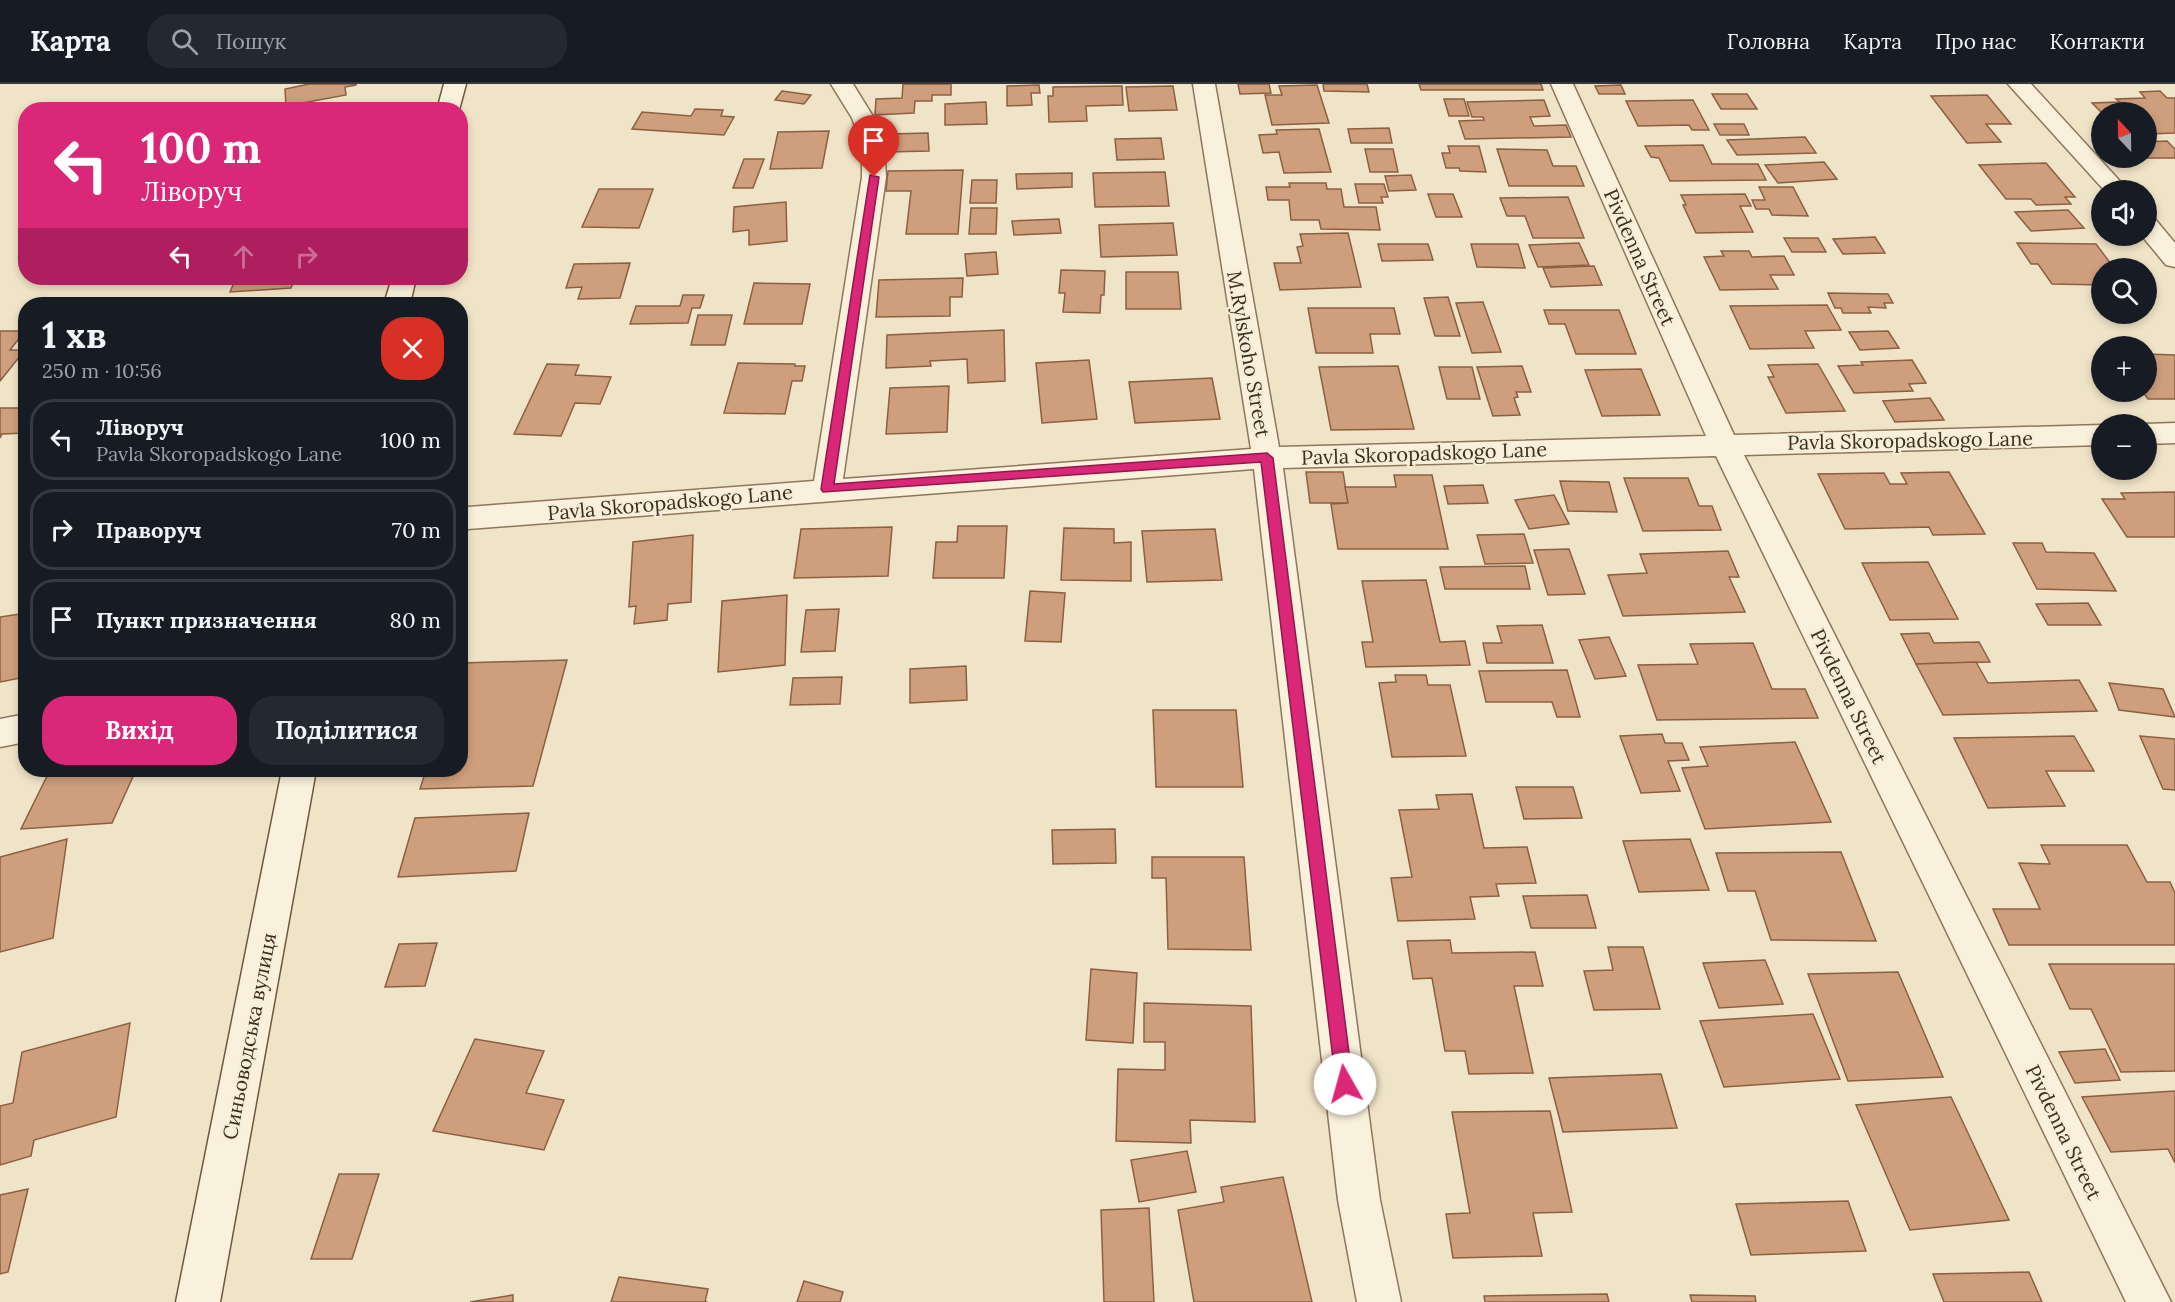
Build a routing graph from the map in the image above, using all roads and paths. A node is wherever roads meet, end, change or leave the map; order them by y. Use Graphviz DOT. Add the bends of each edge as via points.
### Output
graph roads {
  1 [pos="455,84"];
  2 [pos="842,84"];
  3 [pos="1204,84"];
  4 [pos="1562,84"];
  5 [pos="2019,84"];
  6 [pos="450,102"];
  7 [pos="2107,180"];
  8 [pos="2157,238"];
  9 [pos="2175,260"];
  10 [pos="2175,433"];
  11 [pos="2157,434"];
  12 [pos="2091,435"];
  13 [pos="1724,444"];
  14 [pos="1267,458"];
  15 [pos="827,489"];
  16 [pos="468,515"];
  17 [pos="18,730"];
  18 [pos="0,733"];
  19 [pos="298,777"];
  20 [pos="198,1302"];
  21 [pos="1379,1302"];
  22 [pos="2148,1302"];
  1 -- 6 [label="street"];
  2 -- 15 [label="street" via="863,118 873,145 874,177"];
  3 -- 14 [label="street, M.Rylskoho Street"];
  4 -- 13 [label="street, Pivdenna Street"];
  5 -- 7 [label="street"];
  8 -- 9 [label="street"];
  10 -- 11 [label="street"];
  12 -- 13 [label="street, Pavla Skoropadskogo Lane"];
  13 -- 14 [label="street, Pavla Skoropadskogo Lane"];
  13 -- 22 [label="street, Pivdenna Street"];
  14 -- 15 [label="street, Pavla Skoropadskogo Lane"];
  14 -- 21 [label="street, M.Rylskoho Street" via="1359,1200"];
  15 -- 16 [label="street, Pavla Skoropadskogo Lane"];
  17 -- 18 [label="street"];
  19 -- 20 [label="street, Синьоводська вулиця"];
}
